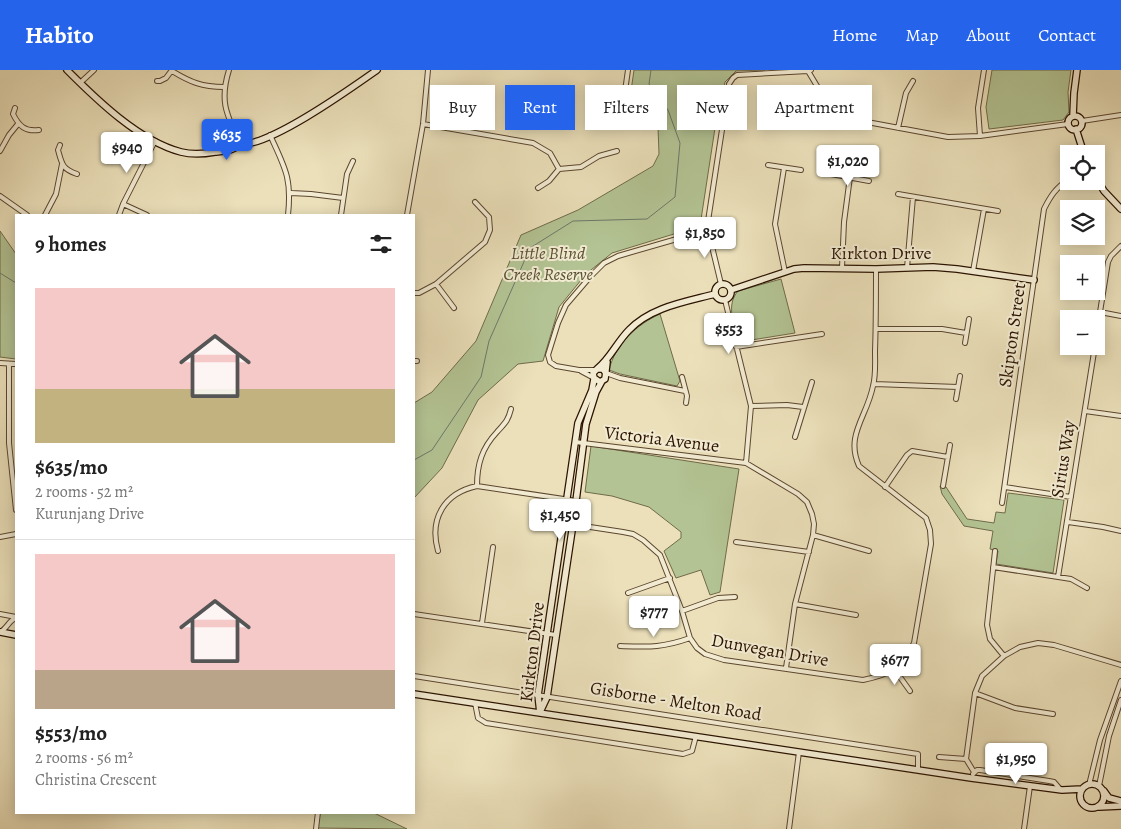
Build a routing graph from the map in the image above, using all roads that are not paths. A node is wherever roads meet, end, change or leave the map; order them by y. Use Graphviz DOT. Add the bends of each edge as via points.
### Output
graph roads {
  1 [pos="67,70"];
  2 [pos="94,70"];
  3 [pos="229,70"];
  4 [pos="377,70"];
  5 [pos="428,70"];
  6 [pos="628,70"];
  7 [pos="984,70"];
  8 [pos="1077,70"];
  9 [pos="172,71"];
  10 [pos="810,71"];
  11 [pos="157,81"];
  12 [pos="913,82"];
  13 [pos="80,83"];
  14 [pos="626,85"];
  15 [pos="224,87"];
  16 [pos="15,108"];
  17 [pos="1121,115"];
  18 [pos="1073,116"];
  19 [pos="1082,121"];
  20 [pos="18,124"];
  21 [pos="423,124"];
  22 [pos="1068,124"];
  23 [pos="898,128"];
  24 [pos="1076,129"];
  25 [pos="39,130"];
  26 [pos="270,136"];
  27 [pos="980,136"];
  28 [pos="155,141"];
  29 [pos="240,144"];
  30 [pos="60,145"];
  31 [pos="1081,145"];
  32 [pos="0,151"];
  33 [pos="617,151"];
  34 [pos="353,161"];
  35 [pos="62,164"];
  36 [pos="768,165"];
  37 [pos="784,168"];
  38 [pos="559,169"];
  39 [pos="801,170"];
  40 [pos="77,174"];
  41 [pos="831,174"];
  42 [pos="850,177"];
  43 [pos="869,181"];
  44 [pos="1060,185"];
  45 [pos="538,188"];
  46 [pos="1103,190"];
  47 [pos="291,193"];
  48 [pos="898,194"];
  49 [pos="0,196"];
  50 [pos="913,197"];
  51 [pos="343,198"];
  52 [pos="476,202"];
  53 [pos="122,204"];
  54 [pos="984,209"];
  55 [pos="1121,209"];
  56 [pos="998,211"];
  57 [pos="27,214"];
  58 [pos="46,214"];
  59 [pos="118,214"];
  60 [pos="145,214"];
  61 [pos="288,214"];
  62 [pos="341,214"];
  63 [pos="407,214"];
  64 [pos="708,230"];
  65 [pos="1121,246"];
  66 [pos="842,268"];
  67 [pos="907,268"];
  68 [pos="876,269"];
  69 [pos="973,271"];
  70 [pos="785,272"];
  71 [pos="1034,280"];
  72 [pos="436,284"];
  73 [pos="720,284"];
  74 [pos="731,290"];
  75 [pos="415,293"];
  76 [pos="715,294"];
  77 [pos="725,300"];
  78 [pos="454,308"];
  79 [pos="1100,310"];
  80 [pos="1105,313"];
  81 [pos="1121,316"];
  82 [pos="969,319"];
  83 [pos="876,329"];
  84 [pos="966,333"];
  85 [pos="822,334"];
  86 [pos="965,344"];
  87 [pos="736,347"];
  88 [pos="1094,355"];
  89 [pos="607,360"];
  90 [pos="0,363"];
  91 [pos="9,364"];
  92 [pos="15,364"];
  93 [pos="596,369"];
  94 [pos="579,370"];
  95 [pos="606,372"];
  96 [pos="960,376"];
  97 [pos="682,377"];
  98 [pos="620,378"];
  99 [pos="594,379"];
  100 [pos="603,381"];
  101 [pos="812,382"];
  102 [pos="874,384"];
  103 [pos="958,387"];
  104 [pos="685,390"];
  105 [pos="956,399"];
  106 [pos="686,403"];
  107 [pos="751,406"];
  108 [pos="803,407"];
  109 [pos="511,409"];
  110 [pos="1084,412"];
  111 [pos="1121,416"];
  112 [pos="795,437"];
  113 [pos="575,442"];
  114 [pos="584,443"];
  115 [pos="950,445"];
  116 [pos="948,457"];
  117 [pos="746,463"];
  118 [pos="477,486"];
  119 [pos="943,486"];
  120 [pos="885,487"];
  121 [pos="1004,487"];
  122 [pos="1071,497"];
  123 [pos="15,500"];
  124 [pos="568,500"];
  125 [pos="577,501"];
  126 [pos="1002,503"];
  127 [pos="1068,522"];
  128 [pos="564,523"];
  129 [pos="574,524"];
  130 [pos="1121,531"];
  131 [pos="15,534"];
  132 [pos="813,535"];
  133 [pos="0,537"];
  134 [pos="736,542"];
  135 [pos="493,547"];
  136 [pos="438,551"];
  137 [pos="869,551"];
  138 [pos="995,551"];
  139 [pos="809,552"];
  140 [pos="993,567"];
  141 [pos="1058,577"];
  142 [pos="670,578"];
  143 [pos="1087,588"];
  144 [pos="628,593"];
  145 [pos="735,597"];
  146 [pos="795,604"];
  147 [pos="682,610"];
  148 [pos="0,614"];
  149 [pos="415,614"];
  150 [pos="856,615"];
  151 [pos="15,617"];
  152 [pos="15,618"];
  153 [pos="482,623"];
  154 [pos="0,632"];
  155 [pos="547,634"];
  156 [pos="15,635"];
  157 [pos="556,635"];
  158 [pos="690,638"];
  159 [pos="620,646"];
  160 [pos="1004,656"];
  161 [pos="1121,665"];
  162 [pos="786,668"];
  163 [pos="895,670"];
  164 [pos="415,676"];
  165 [pos="1121,681"];
  166 [pos="910,691"];
  167 [pos="975,693"];
  168 [pos="415,694"];
  169 [pos="538,695"];
  170 [pos="547,697"];
  171 [pos="1121,702"];
  172 [pos="475,704"];
  173 [pos="540,713"];
  174 [pos="1053,714"];
  175 [pos="696,736"];
  176 [pos="799,751"];
  177 [pos="940,756"];
  178 [pos="966,759"];
  179 [pos="918,770"];
  180 [pos="974,772"];
  181 [pos="970,778"];
  182 [pos="1089,785"];
  183 [pos="1030,786"];
  184 [pos="1099,786"];
  185 [pos="1082,789"];
  186 [pos="1061,790"];
  187 [pos="1104,791"];
  188 [pos="1121,801"];
  189 [pos="1082,802"];
  190 [pos="1121,806"];
  191 [pos="1099,807"];
  192 [pos="318,814"];
  193 [pos="316,829"];
  194 [pos="788,829"];
  195 [pos="1024,829"];
  1 -- 13 [label="street"];
  2 -- 13 [label="street"];
  3 -- 15 [label="street"];
  4 -- 26 [label="street" via="303,120"];
  5 -- 21 [label="street"];
  6 -- 14 [label="street"];
  7 -- 27 [label="street" via="978,108"];
  8 -- 18 [label="street"];
  9 -- 11 [label="street"];
  9 -- 15 [label="street" via="192,83"];
  10 -- 23 [label="street" via="829,106 840,116"];
  10 -- 64 [label="street" via="744,74 733,78 727,92"];
  12 -- 23 [label="street" via="906,93"];
  13 -- 28 [label="street" via="97,100"];
  15 -- 29 [label="street" via="225,110"];
  16 -- 20 [label="street" via="13,114"];
  17 -- 19 [label="street"];
  18 -- 19 [label="street"];
  18 -- 22 [label="street"];
  19 -- 24 [label="street"];
  20 -- 25 [label="street"];
  20 -- 32 [label="street"];
  21 -- 38 [label="street" via="533,143 550,153"];
  21 -- 63 [label="street"];
  22 -- 24 [label="street"];
  22 -- 27 [label="street"];
  23 -- 27 [label="street" via="948,137"];
  24 -- 31 [label="street"];
  26 -- 29 [label="street" via="249,145"];
  26 -- 47 [label="street" via="287,171"];
  28 -- 29 [label="street" via="181,152 200,154 235,150"];
  28 -- 53 [label="street"];
  30 -- 35 [label="street" via="58,150"];
  33 -- 38 [label="street" via="581,166"];
  34 -- 51 [label="street"];
  35 -- 40 [label="street" via="66,170"];
  35 -- 58 [label="street" via="56,194"];
  36 -- 37 [label="street"];
  37 -- 39 [label="street"];
  37 -- 70 [label="street" via="775,224"];
  38 -- 45 [label="street"];
  41 -- 42 [label="street"];
  42 -- 43 [label="street"];
  42 -- 66 [label="street"];
  44 -- 71 [label="street, Skipton Street" via="1051,194 1044,209"];
  46 -- 55 [label="street"];
  47 -- 51 [label="street"];
  47 -- 61 [label="street"];
  48 -- 50 [label="street"];
  49 -- 57 [label="street"];
  50 -- 54 [label="street"];
  50 -- 67 [label="street"];
  51 -- 62 [label="street"];
  52 -- 72 [label="street" via="489,217 490,230 485,242"];
  53 -- 59 [label="street"];
  53 -- 60 [label="street"];
  54 -- 56 [label="street"];
  54 -- 69 [label="street"];
  64 -- 73 [label="street"];
  64 -- 94 [label="street" via="618,256 604,263 590,277 566,305 548,355 556,366"];
  65 -- 79 [label="street" via="1108,262"];
  66 -- 68 [label="street, Kirkton Drive"];
  66 -- 70 [label="street, Kirkton Drive" via="804,268"];
  67 -- 68 [label="street, Kirkton Drive"];
  67 -- 69 [label="street, Kirkton Drive"];
  68 -- 83 [label="street"];
  69 -- 71 [label="street, Kirkton Drive"];
  70 -- 74 [label="street, Kirkton Drive"];
  71 -- 121 [label="street, Skipton Street"];
  72 -- 75 [label="street"];
  72 -- 78 [label="street"];
  73 -- 74 [label="street" via="726,284"];
  73 -- 76 [label="street"];
  74 -- 77 [label="street"];
  76 -- 77 [label="street" via="718,299"];
  76 -- 89 [label="street" via="643,317 620,340"];
  77 -- 87 [label="street"];
  80 -- 81 [label="street"];
  82 -- 84 [label="street"];
  83 -- 84 [label="street" via="942,329"];
  83 -- 102 [label="street"];
  84 -- 86 [label="street"];
  85 -- 87 [label="street"];
  87 -- 107 [label="street"];
  88 -- 110 [label="street, Sirius Way"];
  89 -- 93 [label="street"];
  89 -- 95 [label="street"];
  90 -- 91 [label="street"];
  91 -- 92 [label="street"];
  91 -- 123 [label="street" via="9,443"];
  93 -- 94 [label="street"];
  93 -- 95 [label="street"];
  93 -- 99 [label="street"];
  94 -- 99 [label="street"];
  95 -- 98 [label="street"];
  95 -- 100 [label="street"];
  96 -- 103 [label="street"];
  97 -- 104 [label="street"];
  98 -- 100 [label="street"];
  98 -- 104 [label="street"];
  99 -- 100 [label="street"];
  99 -- 113 [label="street, Kirkton Drive" via="578,423"];
  100 -- 114 [label="street, Kirkton Drive" via="588,418"];
  101 -- 108 [label="street"];
  102 -- 103 [label="street"];
  102 -- 120 [label="street" via="868,407 855,434 854,456 859,466"];
  103 -- 105 [label="street"];
  104 -- 106 [label="street"];
  107 -- 108 [label="street"];
  107 -- 117 [label="street"];
  108 -- 112 [label="street"];
  109 -- 118 [label="street" via="509,420 482,453"];
  110 -- 111 [label="street"];
  110 -- 122 [label="street, Sirius Way"];
  113 -- 114 [label="street, Victoria Avenue"];
  113 -- 124 [label="street, Kirkton Drive"];
  114 -- 117 [label="street, Victoria Avenue"];
  114 -- 125 [label="street, Kirkton Drive"];
  115 -- 116 [label="street"];
  116 -- 119 [label="street"];
  116 -- 120 [label="street" via="912,451"];
  117 -- 132 [label="street" via="807,502 814,524"];
  118 -- 124 [label="street"];
  118 -- 136 [label="street" via="453,496 443,506 434,529"];
  120 -- 163 [label="street" via="926,518 931,544 914,642"];
  121 -- 122 [label="street"];
  121 -- 126 [label="street, Skipton Street"];
  122 -- 127 [label="street, Sirius Way"];
  124 -- 125 [label="street"];
  124 -- 128 [label="street, Kirkton Drive"];
  125 -- 129 [label="street, Kirkton Drive"];
  127 -- 130 [label="street"];
  127 -- 141 [label="street, Sirius Way"];
  128 -- 129 [label="street, Dunvegan Drive"];
  128 -- 155 [label="street, Kirkton Drive"];
  129 -- 142 [label="street, Dunvegan Drive" via="633,534 660,555"];
  129 -- 157 [label="street, Kirkton Drive"];
  131 -- 133 [label="street"];
  132 -- 137 [label="street"];
  132 -- 139 [label="street"];
  134 -- 139 [label="street"];
  135 -- 153 [label="street"];
  138 -- 140 [label="street"];
  139 -- 146 [label="street"];
  140 -- 141 [label="street"];
  140 -- 160 [label="street" via="987,625 990,638"];
  141 -- 143 [label="street" via="1071,579"];
  142 -- 144 [label="street"];
  142 -- 147 [label="street, Dunvegan Drive"];
  145 -- 147 [label="street" via="718,598"];
  146 -- 150 [label="street"];
  146 -- 162 [label="street"];
  147 -- 158 [label="street, Dunvegan Drive"];
  148 -- 151 [label="street"];
  149 -- 153 [label="street"];
  152 -- 154 [label="street"];
  153 -- 155 [label="street"];
  154 -- 156 [label="street"];
  155 -- 157 [label="street"];
  155 -- 169 [label="street, Kirkton Drive"];
  157 -- 170 [label="street, Kirkton Drive"];
  158 -- 159 [label="street" via="667,646"];
  158 -- 162 [label="street, Dunvegan Drive" via="705,654 724,660"];
  160 -- 161 [label="street" via="1020,647 1038,643"];
  160 -- 167 [label="street" via="982,676"];
  162 -- 163 [label="street, Dunvegan Drive" via="863,680"];
  163 -- 166 [label="street"];
  164 -- 169 [label="street, Gisborne - Melton Road"];
  165 -- 182 [label="street" via="1100,740"];
  167 -- 174 [label="street" via="1015,708"];
  167 -- 178 [label="street"];
  168 -- 172 [label="street, Gisborne - Melton Road"];
  169 -- 170 [label="street, Gisborne - Melton Road"];
  169 -- 173 [label="street, Kirkton Drive"];
  170 -- 173 [label="street, Kirkton Drive"];
  170 -- 179 [label="street, Gisborne - Melton Road" via="918,754"];
  171 -- 184 [label="street" via="1109,736"];
  172 -- 173 [label="street, Gisborne - Melton Road"];
  172 -- 175 [label="street, Gisborne - Melton Road" via="478,718 486,723 683,754 692,751"];
  173 -- 175 [label="street, Gisborne - Melton Road"];
  175 -- 176 [label="street, Gisborne - Melton Road"];
  176 -- 179 [label="street, Gisborne - Melton Road"];
  176 -- 194 [label="street"];
  177 -- 178 [label="street"];
  178 -- 180 [label="street"];
  179 -- 181 [label="street, Gisborne - Melton Road"];
  180 -- 181 [label="street"];
  180 -- 186 [label="street, Gisborne - Melton Road" via="980,770 1054,782"];
  181 -- 183 [label="street, Gisborne - Melton Road"];
  182 -- 184 [label="street"];
  182 -- 185 [label="street"];
  183 -- 186 [label="street, Gisborne - Melton Road"];
  183 -- 195 [label="street"];
  184 -- 187 [label="street"];
  185 -- 186 [label="street, Gisborne - Melton Road"];
  185 -- 189 [label="street"];
  186 -- 189 [label="street, Gisborne - Melton Road"];
  187 -- 188 [label="street" via="1110,798"];
  187 -- 191 [label="street" via="1104,800"];
  189 -- 191 [label="street" via="1088,808"];
  190 -- 191 [label="street"];
  192 -- 193 [label="street"];
}
